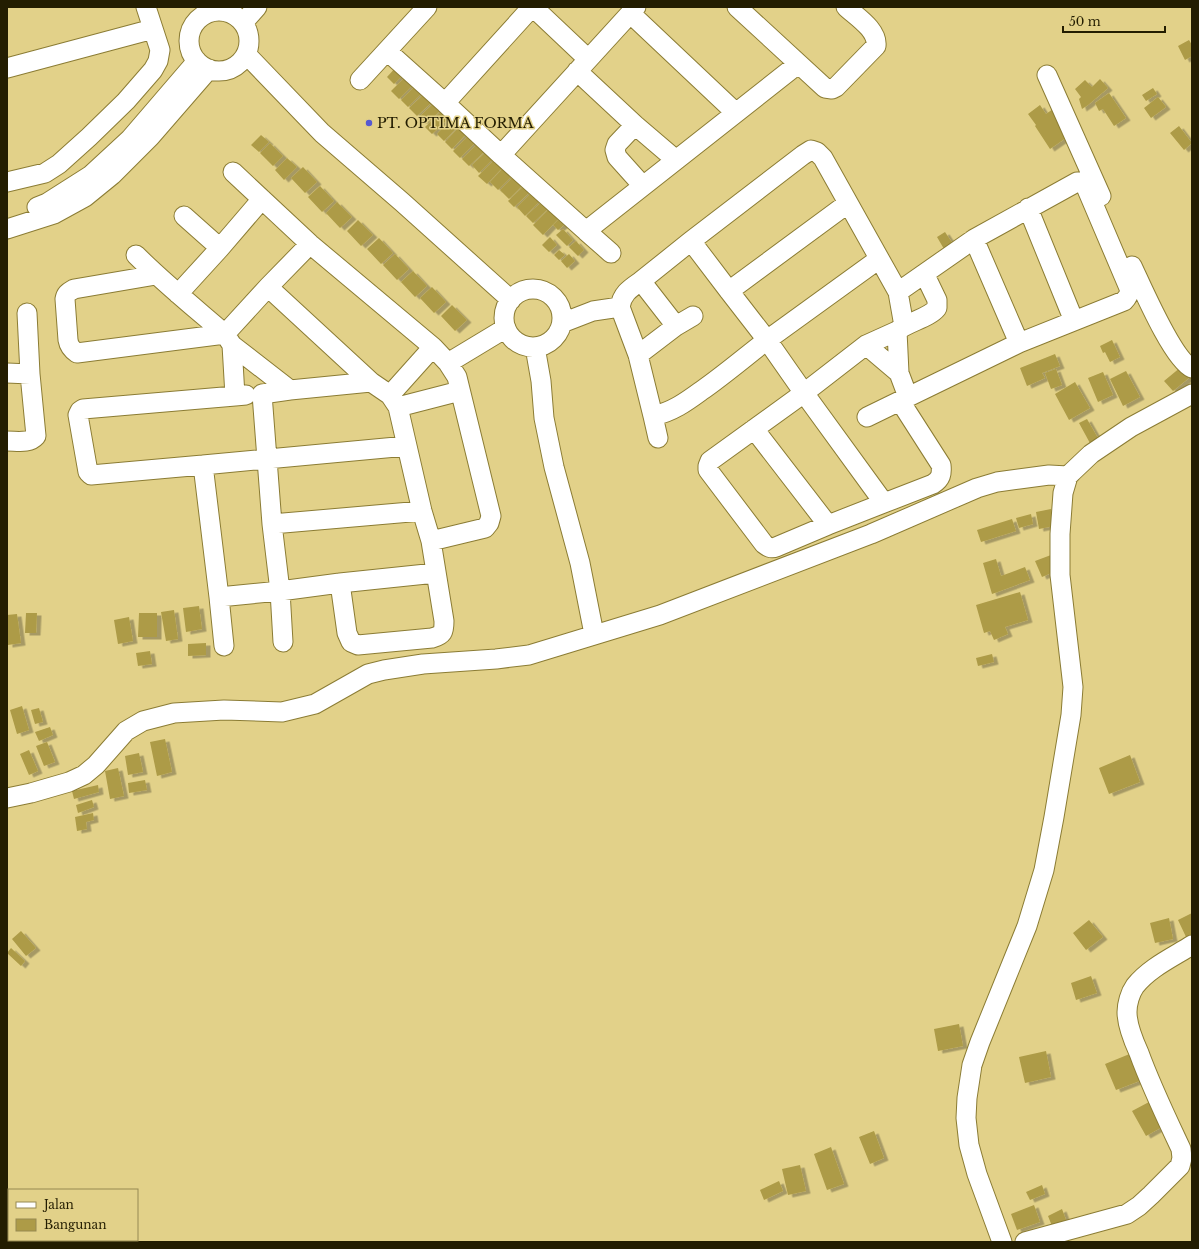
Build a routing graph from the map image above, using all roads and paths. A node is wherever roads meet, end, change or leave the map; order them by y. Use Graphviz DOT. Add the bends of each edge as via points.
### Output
graph roads {
  1 [pos="146,7"];
  2 [pos="257,7"];
  3 [pos="427,7"];
  4 [pos="532,7"];
  5 [pos="846,7"];
  6 [pos="740,8"];
  7 [pos="633,10"];
  8 [pos="193,13"];
  9 [pos="240,15"];
  10 [pos="153,29"];
  11 [pos="387,51"];
  12 [pos="246,54"];
  13 [pos="798,64"];
  14 [pos="203,65"];
  15 [pos="582,65"];
  16 [pos="7,68"];
  17 [pos="1047,75"];
  18 [pos="360,80"];
  19 [pos="445,103"];
  20 [pos="736,113"];
  21 [pos="635,125"];
  22 [pos="501,155"];
  23 [pos="676,160"];
  24 [pos="233,172"];
  25 [pos="7,182"];
  26 [pos="643,186"];
  27 [pos="262,199"];
  28 [pos="847,204"];
  29 [pos="1028,208"];
  30 [pos="7,216"];
  31 [pos="184,216"];
  32 [pos="7,229"];
  33 [pos="586,231"];
  34 [pos="974,240"];
  35 [pos="691,241"];
  36 [pos="310,244"];
  37 [pos="220,248"];
  38 [pos="611,253"];
  39 [pos="136,255"];
  40 [pos="879,259"];
  41 [pos="156,275"];
  42 [pos="925,275"];
  43 [pos="641,281"];
  44 [pos="268,287"];
  45 [pos="729,291"];
  46 [pos="898,292"];
  47 [pos="178,294"];
  48 [pos="511,300"];
  49 [pos="620,307"];
  50 [pos="27,313"];
  51 [pos="693,316"];
  52 [pos="1074,321"];
  53 [pos="562,323"];
  54 [pos="676,326"];
  55 [pos="506,328"];
  56 [pos="900,328"];
  57 [pos="229,339"];
  58 [pos="767,340"];
  59 [pos="1019,343"];
  60 [pos="866,345"];
  61 [pos="433,347"];
  62 [pos="535,347"];
  63 [pos="638,355"];
  64 [pos="448,363"];
  65 [pos="1192,368"];
  66 [pos="7,373"];
  67 [pos="899,373"];
  68 [pos="30,374"];
  69 [pos="371,382"];
  70 [pos="290,390"];
  71 [pos="460,391"];
  72 [pos="804,393"];
  73 [pos="262,394"];
  74 [pos="1192,394"];
  75 [pos="235,396"];
  76 [pos="904,399"];
  77 [pos="394,401"];
  78 [pos="653,416"];
  79 [pos="867,417"];
  80 [pos="754,429"];
  81 [pos="658,438"];
  82 [pos="7,440"];
  83 [pos="407,446"];
  84 [pos="266,459"];
  85 [pos="204,465"];
  86 [pos="1068,476"];
  87 [pos="884,503"];
  88 [pos="422,511"];
  89 [pos="272,524"];
  90 [pos="828,525"];
  91 [pos="431,541"];
  92 [pos="436,573"];
  93 [pos="340,583"];
  94 [pos="280,591"];
  95 [pos="219,597"];
  96 [pos="594,634"];
  97 [pos="284,642"];
  98 [pos="224,646"];
  99 [pos="7,798"];
  100 [pos="1192,945"];
  101 [pos="1002,1242"];
  102 [pos="1025,1242"];
  1 -- 10 [label="street"];
  2 -- 9 [label="street"];
  3 -- 11 [label="street"];
  4 -- 15 [label="street"];
  4 -- 19 [label="street"];
  5 -- 13 [label="street" via="872,31 876,46 832,89 825,88"];
  6 -- 13 [label="street"];
  7 -- 15 [label="street"];
  7 -- 20 [label="street"];
  8 -- 9 [label="street" via="226,11"];
  8 -- 14 [label="street" via="189,44 191,54"];
  9 -- 12 [label="street" via="249,38"];
  10 -- 16 [label="street"];
  10 -- 25 [label="street" via="160,50 158,61 126,101 59,164 45,173"];
  11 -- 18 [label="street"];
  11 -- 19 [label="street"];
  12 -- 14 [label="street" via="240,63 230,69 220,71"];
  12 -- 48 [label="street" via="322,133"];
  13 -- 20 [label="street"];
  14 -- 30 [label="street" via="92,175 47,203"];
  14 -- 32 [label="street" via="150,137 112,175 85,197 54,214"];
  15 -- 21 [label="street"];
  15 -- 22 [label="street"];
  17 -- 65 [label="street" via="1138,280 1172,348 1187,366"];
  19 -- 22 [label="street"];
  20 -- 23 [label="street"];
  21 -- 23 [label="street"];
  21 -- 26 [label="street" via="617,144 615,150 617,156"];
  22 -- 33 [label="street"];
  23 -- 26 [label="street"];
  24 -- 27 [label="street"];
  26 -- 33 [label="street"];
  27 -- 36 [label="street"];
  27 -- 37 [label="street"];
  28 -- 35 [label="street" via="823,158 811,150"];
  28 -- 40 [label="street"];
  28 -- 45 [label="street"];
  29 -- 34 [label="street"];
  29 -- 52 [label="street"];
  29 -- 52 [label="street" via="1077,182 1084,184 1130,288 1124,301"];
  31 -- 37 [label="street"];
  33 -- 38 [label="street"];
  34 -- 42 [label="street"];
  34 -- 59 [label="street"];
  35 -- 43 [label="street"];
  35 -- 45 [label="street"];
  36 -- 44 [label="street"];
  36 -- 61 [label="street"];
  37 -- 47 [label="street"];
  39 -- 41 [label="street"];
  40 -- 46 [label="street"];
  40 -- 58 [label="street"];
  41 -- 47 [label="street"];
  41 -- 57 [label="street" via="69,291 65,299 69,346 77,353"];
  42 -- 46 [label="street"];
  42 -- 56 [label="street" via="937,300 938,308"];
  43 -- 49 [label="street" via="626,292"];
  43 -- 54 [label="street"];
  44 -- 57 [label="street"];
  44 -- 69 [label="street"];
  45 -- 58 [label="street"];
  46 -- 56 [label="street"];
  47 -- 57 [label="street"];
  48 -- 53 [label="street" via="524,291 541,290 555,299 560,306"];
  48 -- 55 [label="street" via="505,313"];
  49 -- 53 [label="street" via="593,311"];
  49 -- 63 [label="street"];
  50 -- 68 [label="street"];
  51 -- 54 [label="street"];
  52 -- 59 [label="street"];
  53 -- 62 [label="street" via="552,340"];
  54 -- 63 [label="street"];
  55 -- 62 [label="street" via="516,341"];
  55 -- 64 [label="street"];
  56 -- 60 [label="street"];
  56 -- 67 [label="street"];
  57 -- 70 [label="street"];
  57 -- 75 [label="street"];
  58 -- 72 [label="street"];
  58 -- 78 [label="street" via="676,408"];
  59 -- 76 [label="street"];
  60 -- 67 [label="street"];
  60 -- 72 [label="street"];
  61 -- 64 [label="street"];
  61 -- 77 [label="street"];
  62 -- 96 [label="street" via="552,460 580,563"];
  63 -- 78 [label="street"];
  64 -- 71 [label="street" via="457,377"];
  66 -- 68 [label="street"];
  67 -- 76 [label="street"];
  68 -- 82 [label="street" via="36,436 28,441"];
  69 -- 70 [label="street"];
  69 -- 77 [label="street"];
  70 -- 73 [label="street"];
  71 -- 77 [label="street"];
  71 -- 91 [label="street" via="491,516 485,528"];
  72 -- 80 [label="street"];
  72 -- 87 [label="street"];
  73 -- 75 [label="street"];
  73 -- 84 [label="street"];
  74 -- 86 [label="street" via="1108,442"];
  75 -- 85 [label="street" via="83,409 78,415 88,472 91,475"];
  76 -- 79 [label="street"];
  76 -- 87 [label="street" via="941,465 942,474 933,484"];
  77 -- 83 [label="street"];
  78 -- 81 [label="street"];
  80 -- 90 [label="street"];
  80 -- 90 [label="street" via="704,464 760,539 772,548"];
  83 -- 84 [label="street"];
  83 -- 88 [label="street"];
  84 -- 85 [label="street"];
  84 -- 89 [label="street"];
  85 -- 95 [label="street"];
  86 -- 96 [label="street" via="1049,475 997,482 977,488 871,534 660,615"];
  86 -- 101 [label="street" via="1061,512 1060,575 1073,687 1057,801 1037,894 972,1065 967,1098 969,1145"];
  87 -- 90 [label="street"];
  88 -- 89 [label="street"];
  88 -- 91 [label="street"];
  89 -- 94 [label="street"];
  91 -- 92 [label="street"];
  92 -- 93 [label="street"];
  92 -- 93 [label="street" via="444,630 439,636 432,638 358,645 351,642 347,633"];
  93 -- 94 [label="street"];
  94 -- 95 [label="street"];
  94 -- 97 [label="street"];
  95 -- 98 [label="street"];
  96 -- 99 [label="street" via="529,655 384,670 368,674 315,704 282,712 224,710 174,713 144,721 126,731 84,775 69,782"];
  100 -- 102 [label="street" via="1147,974 1134,987 1128,1000 1127,1013 1134,1042 1181,1149 1180,1166 1145,1201 1127,1214"];
}
